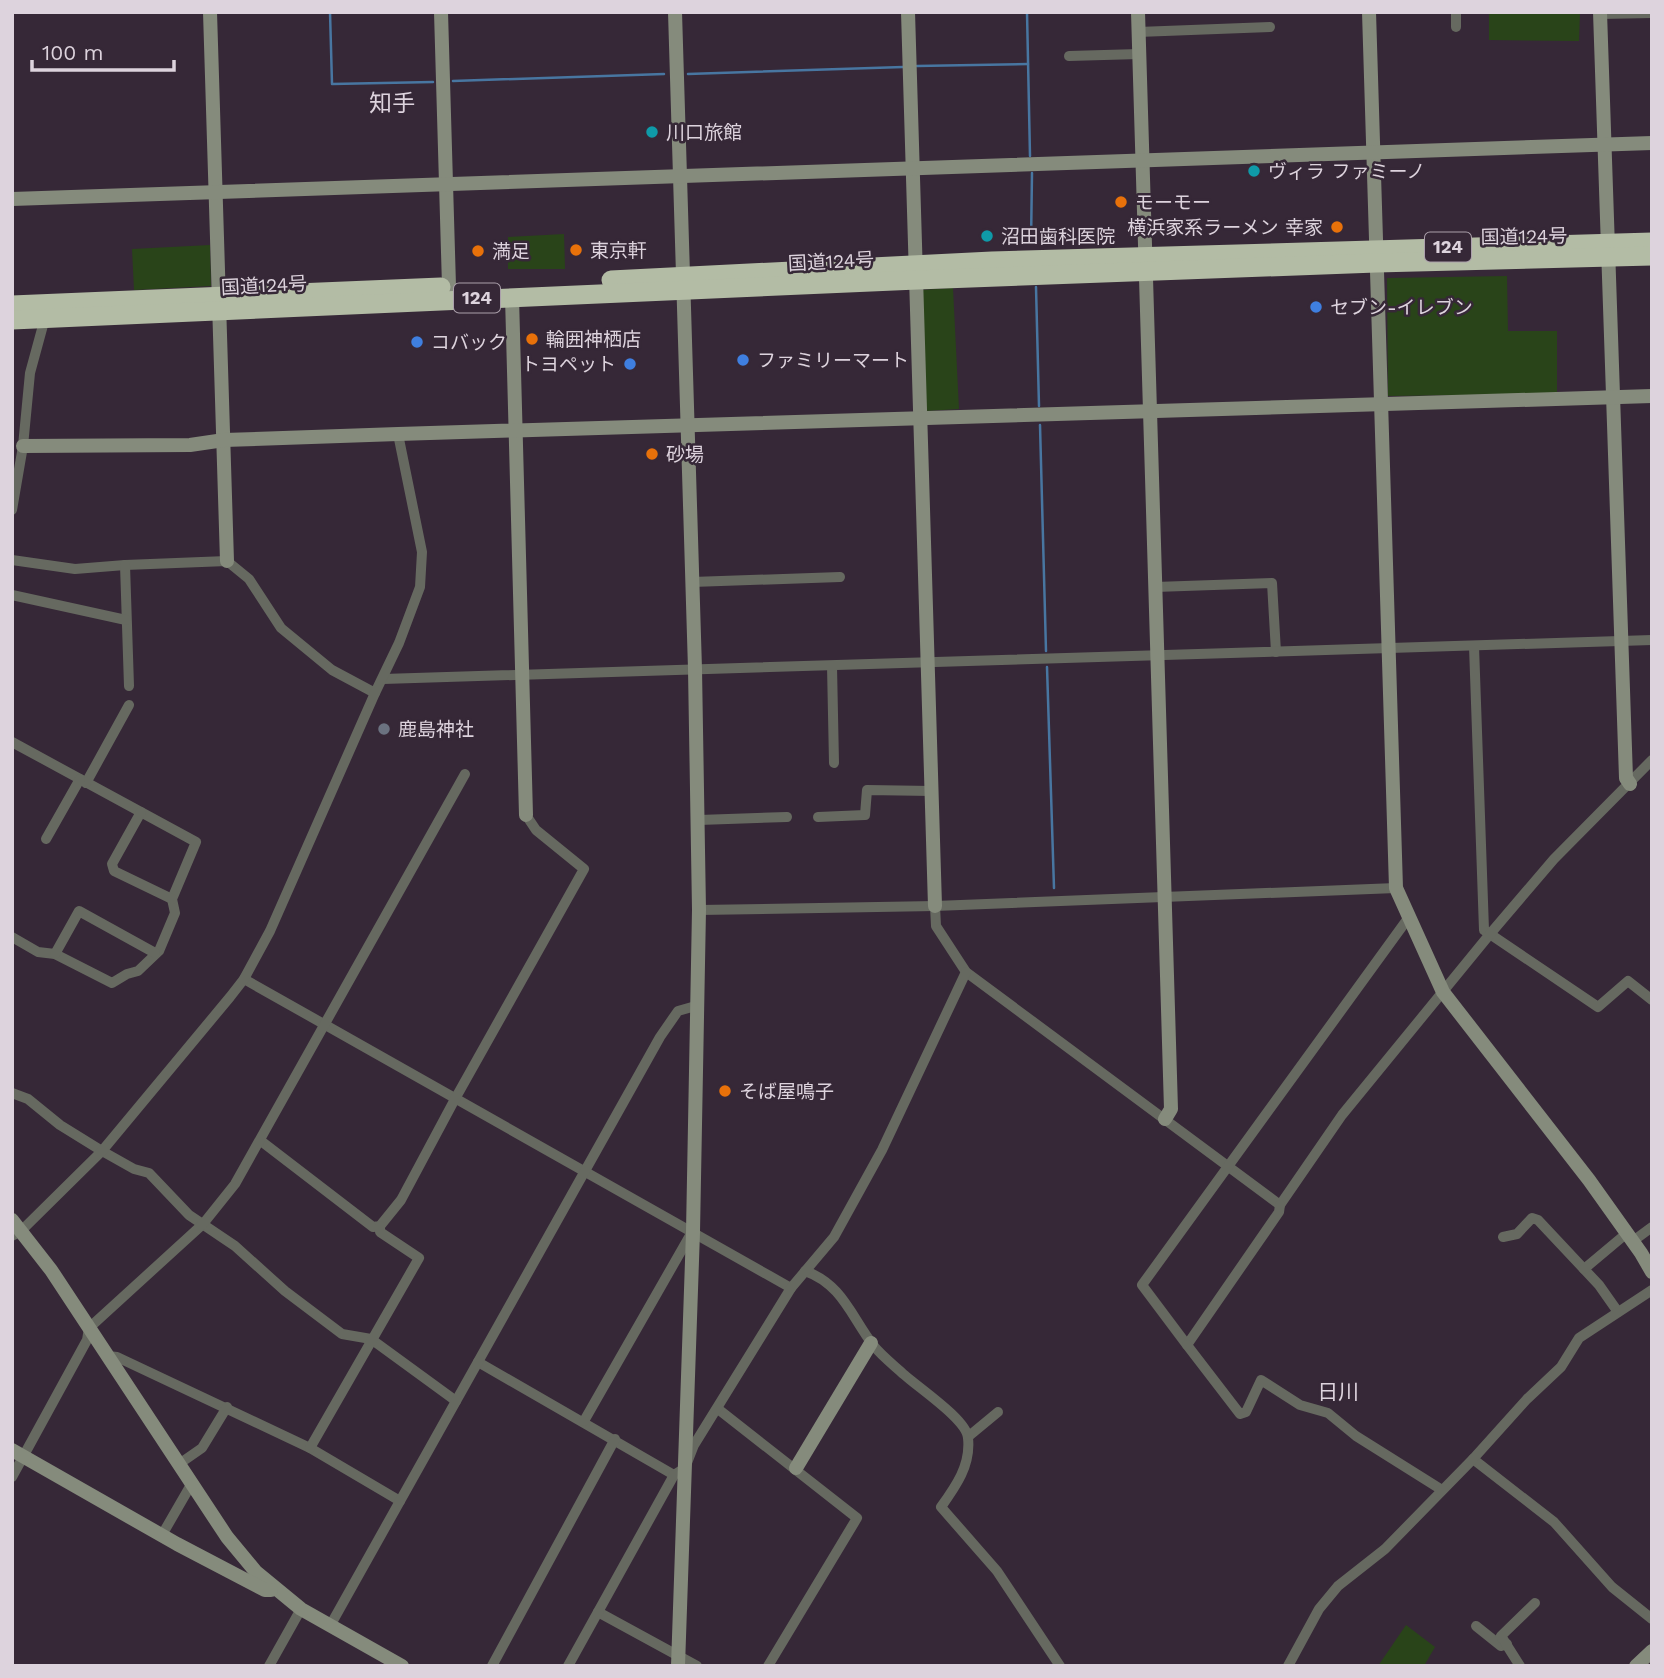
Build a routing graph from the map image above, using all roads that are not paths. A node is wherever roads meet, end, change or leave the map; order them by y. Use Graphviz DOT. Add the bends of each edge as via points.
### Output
graph roads {
  1 [pos="210,12"];
  2 [pos="441,12"];
  3 [pos="675,12"];
  4 [pos="908,12"];
  5 [pos="1138,12"];
  6 [pos="1369,12"];
  7 [pos="1456,12"];
  8 [pos="1600,13"];
  9 [pos="1652,13"];
  10 [pos="1270,27"];
  11 [pos="1456,27"];
  12 [pos="1138,32"];
  13 [pos="1139,54"];
  14 [pos="1069,56"];
  15 [pos="1652,143"];
  16 [pos="1604,145"];
  17 [pos="1373,154"];
  18 [pos="1142,162"];
  19 [pos="913,170"];
  20 [pos="680,177"];
  21 [pos="446,185"];
  22 [pos="217,193"];
  23 [pos="12,200"];
  24 [pos="1652,242"];
  25 [pos="1608,250"];
  26 [pos="1376,256"];
  27 [pos="1652,256"];
  28 [pos="1145,264"];
  29 [pos="917,272"];
  30 [pos="683,283"];
  31 [pos="449,286"];
  32 [pos="512,297"];
  33 [pos="220,303"];
  34 [pos="12,304"];
  35 [pos="45,318"];
  36 [pos="12,320"];
  37 [pos="1614,397"];
  38 [pos="1652,397"];
  39 [pos="1380,404"];
  40 [pos="1150,411"];
  41 [pos="920,418"];
  42 [pos="687,425"];
  43 [pos="515,430"];
  44 [pos="398,434"];
  45 [pos="224,440"];
  46 [pos="23,446"];
  47 [pos="12,510"];
  48 [pos="12,560"];
  49 [pos="227,561"];
  50 [pos="125,565"];
  51 [pos="840,577"];
  52 [pos="692,582"];
  53 [pos="1155,587"];
  54 [pos="12,596"];
  55 [pos="126,620"];
  56 [pos="1622,640"];
  57 [pos="1652,640"];
  58 [pos="1474,646"];
  59 [pos="1388,648"];
  60 [pos="1276,652"];
  61 [pos="1157,655"];
  62 [pos="928,663"];
  63 [pos="832,666"];
  64 [pos="695,669"];
  65 [pos="523,676"];
  66 [pos="383,679"];
  67 [pos="129,687"];
  68 [pos="375,693"];
  69 [pos="129,705"];
  70 [pos="12,742"];
  71 [pos="1652,760"];
  72 [pos="834,764"];
  73 [pos="465,774"];
  74 [pos="83,781"];
  75 [pos="1630,785"];
  76 [pos="932,791"];
  77 [pos="141,812"];
  78 [pos="526,815"];
  79 [pos="788,817"];
  80 [pos="818,817"];
  81 [pos="699,820"];
  82 [pos="46,839"];
  83 [pos="1396,888"];
  84 [pos="1165,897"];
  85 [pos="172,899"];
  86 [pos="935,906"];
  87 [pos="699,910"];
  88 [pos="1409,917"];
  89 [pos="1490,933"];
  90 [pos="12,937"];
  91 [pos="155,953"];
  92 [pos="55,954"];
  93 [pos="966,972"];
  94 [pos="244,979"];
  95 [pos="1443,992"];
  96 [pos="1652,1000"];
  97 [pos="699,1005"];
  98 [pos="324,1024"];
  99 [pos="13,1092"];
  100 [pos="455,1099"];
  101 [pos="1164,1119"];
  102 [pos="261,1141"];
  103 [pos="102,1151"];
  104 [pos="1229,1167"];
  105 [pos="586,1172"];
  106 [pos="1280,1205"];
  107 [pos="203,1224"];
  108 [pos="380,1226"];
  109 [pos="1652,1227"];
  110 [pos="15,1229"];
  111 [pos="693,1232"];
  112 [pos="1503,1237"];
  113 [pos="1630,1237"];
  114 [pos="1584,1269"];
  115 [pos="805,1271"];
  116 [pos="1652,1272"];
  117 [pos="791,1288"];
  118 [pos="1652,1290"];
  119 [pos="1618,1312"];
  120 [pos="89,1328"];
  121 [pos="371,1339"];
  122 [pos="871,1343"];
  123 [pos="1186,1345"];
  124 [pos="108,1356"];
  125 [pos="478,1362"];
  126 [pos="456,1401"];
  127 [pos="227,1407"];
  128 [pos="718,1409"];
  129 [pos="998,1412"];
  130 [pos="584,1422"];
  131 [pos="969,1436"];
  132 [pos="615,1439"];
  133 [pos="310,1448"];
  134 [pos="18,1453"];
  135 [pos="1473,1459"];
  136 [pos="179,1464"];
  137 [pos="796,1468"];
  138 [pos="680,1471"];
  139 [pos="12,1477"];
  140 [pos="192,1483"];
  141 [pos="1442,1490"];
  142 [pos="400,1501"];
  143 [pos="162,1535"];
  144 [pos="276,1590"];
  145 [pos="1535,1603"];
  146 [pos="301,1609"];
  147 [pos="598,1612"];
  148 [pos="1652,1619"];
  149 [pos="330,1626"];
  150 [pos="1476,1626"];
  151 [pos="1507,1644"];
  152 [pos="1652,1651"];
  153 [pos="679,1661"];
  154 [pos="270,1666"];
  155 [pos="402,1666"];
  156 [pos="492,1666"];
  157 [pos="568,1666"];
  158 [pos="697,1666"];
  159 [pos="768,1666"];
  160 [pos="1060,1666"];
  161 [pos="1288,1666"];
  162 [pos="1520,1666"];
  163 [pos="1636,1666"];
  1 -- 22 [label="street"];
  2 -- 21 [label="street"];
  3 -- 20 [label="street"];
  4 -- 19 [label="street"];
  5 -- 12 [label="street"];
  6 -- 17 [label="street"];
  7 -- 11 [label="street"];
  8 -- 9 [label="street"];
  8 -- 16 [label="street"];
  10 -- 12 [label="street"];
  12 -- 13 [label="street"];
  13 -- 14 [label="street"];
  13 -- 18 [label="street"];
  15 -- 16 [label="street"];
  16 -- 17 [label="street"];
  16 -- 25 [label="street"];
  17 -- 18 [label="street"];
  17 -- 26 [label="street"];
  18 -- 19 [label="street"];
  18 -- 28 [label="street"];
  19 -- 20 [label="street"];
  19 -- 29 [label="street"];
  20 -- 21 [label="street"];
  20 -- 30 [label="street"];
  21 -- 22 [label="street"];
  21 -- 31 [label="street"];
  22 -- 23 [label="street"];
  22 -- 33 [label="street"];
  24 -- 25 [label="highway, 国道124号 / 124"];
  25 -- 26 [label="highway, 国道124号 / 124"];
  25 -- 27 [label="highway, 国道124号 / 124"];
  25 -- 37 [label="street"];
  26 -- 28 [label="highway, 国道124号 / 124"];
  26 -- 39 [label="street"];
  28 -- 29 [label="highway, 国道124号 / 124"];
  28 -- 40 [label="street"];
  29 -- 30 [label="highway, 国道124号 / 124"];
  29 -- 41 [label="street"];
  30 -- 31 [label="highway, 国道124号 / 124"];
  30 -- 32 [label="highway, 国道124号 / 124"];
  30 -- 42 [label="street"];
  31 -- 33 [label="highway, 国道124号 / 124"];
  32 -- 33 [label="highway, 国道124号 / 124"];
  32 -- 43 [label="street"];
  33 -- 34 [label="highway, 国道124号 / 124"];
  33 -- 35 [label="highway, 国道124号 / 124"];
  33 -- 45 [label="street"];
  35 -- 36 [label="highway, 国道124号 / 124"];
  35 -- 46 [label="street" via="30,373"];
  37 -- 38 [label="street"];
  37 -- 39 [label="street"];
  37 -- 56 [label="street"];
  39 -- 40 [label="street"];
  39 -- 59 [label="street"];
  40 -- 41 [label="street"];
  40 -- 53 [label="street"];
  41 -- 42 [label="street"];
  41 -- 62 [label="street"];
  42 -- 43 [label="street"];
  42 -- 52 [label="street"];
  43 -- 44 [label="street"];
  43 -- 65 [label="street"];
  44 -- 45 [label="street"];
  44 -- 66 [label="street" via="422,552 421,587"];
  45 -- 46 [label="street" via="190,445"];
  45 -- 49 [label="street"];
  46 -- 47 [label="street"];
  48 -- 50 [label="street" via="75,569"];
  49 -- 50 [label="street"];
  49 -- 68 [label="street" via="249,579 281,628 332,670"];
  50 -- 55 [label="street"];
  51 -- 52 [label="street"];
  52 -- 64 [label="street"];
  53 -- 60 [label="street" via="1272,583"];
  53 -- 61 [label="street"];
  54 -- 55 [label="street"];
  55 -- 67 [label="street"];
  56 -- 57 [label="street"];
  56 -- 58 [label="street"];
  56 -- 75 [label="street" via="1626,778"];
  58 -- 59 [label="street"];
  58 -- 89 [label="street" via="1484,930"];
  59 -- 60 [label="street"];
  59 -- 83 [label="street"];
  60 -- 61 [label="street"];
  61 -- 62 [label="street"];
  61 -- 84 [label="street"];
  62 -- 63 [label="street"];
  62 -- 76 [label="street"];
  63 -- 64 [label="street"];
  63 -- 72 [label="street"];
  64 -- 65 [label="street"];
  64 -- 81 [label="street"];
  65 -- 66 [label="street"];
  65 -- 78 [label="street"];
  66 -- 68 [label="street"];
  68 -- 94 [label="street" via="270,932"];
  69 -- 74 [label="street"];
  70 -- 74 [label="street"];
  71 -- 75 [label="street"];
  73 -- 98 [label="street"];
  74 -- 77 [label="street"];
  74 -- 82 [label="street"];
  75 -- 89 [label="street" via="1554,859"];
  76 -- 80 [label="street" via="867,790 865,815"];
  76 -- 86 [label="street"];
  77 -- 85 [label="street" via="196,842"];
  77 -- 85 [label="street" via="112,864 114,871"];
  78 -- 100 [label="street" via="536,830 584,869"];
  79 -- 81 [label="street"];
  81 -- 87 [label="street"];
  83 -- 84 [label="street"];
  83 -- 88 [label="street"];
  84 -- 86 [label="street"];
  84 -- 101 [label="street" via="1171,1109"];
  85 -- 91 [label="street" via="175,913"];
  86 -- 87 [label="street"];
  86 -- 93 [label="street" via="936,926"];
  87 -- 97 [label="street"];
  88 -- 95 [label="street"];
  88 -- 104 [label="street"];
  89 -- 95 [label="street"];
  89 -- 96 [label="street" via="1598,1007 1628,981"];
  90 -- 92 [label="street" via="38,952"];
  91 -- 92 [label="street" via="138,971 112,983"];
  91 -- 92 [label="street" via="79,911"];
  93 -- 101 [label="street"];
  93 -- 115 [label="street" via="883,1150 834,1237"];
  94 -- 98 [label="street"];
  94 -- 103 [label="street"];
  95 -- 106 [label="street" via="1342,1115"];
  95 -- 113 [label="street"];
  97 -- 105 [label="street" via="678,1011 660,1037"];
  97 -- 111 [label="street"];
  98 -- 100 [label="street"];
  98 -- 102 [label="street"];
  99 -- 103 [label="street"];
  100 -- 105 [label="street"];
  100 -- 108 [label="street" via="401,1200"];
  101 -- 104 [label="street"];
  102 -- 107 [label="street"];
  102 -- 108 [label="street" via="373,1227"];
  103 -- 107 [label="street" via="149,1173"];
  103 -- 110 [label="street"];
  104 -- 106 [label="street"];
  104 -- 123 [label="street" via="1142,1285"];
  105 -- 111 [label="street"];
  105 -- 125 [label="street"];
  106 -- 123 [label="street"];
  107 -- 120 [label="street"];
  107 -- 121 [label="street" via="342,1334"];
  108 -- 121 [label="street" via="380,1232 419,1258"];
  109 -- 113 [label="street"];
  110 -- 120 [label="street" via="51,1270"];
  111 -- 117 [label="street"];
  111 -- 130 [label="street"];
  111 -- 138 [label="street"];
  112 -- 114 [label="street" via="1517,1234 1532,1218 1538,1220"];
  113 -- 114 [label="street"];
  113 -- 116 [label="street"];
  114 -- 119 [label="street"];
  115 -- 117 [label="street"];
  115 -- 122 [label="street" via="823,1277 842,1297"];
  117 -- 128 [label="street"];
  118 -- 119 [label="street"];
  119 -- 135 [label="street" via="1579,1338 1561,1367"];
  120 -- 124 [label="street"];
  120 -- 134 [label="street" via="87,1340"];
  121 -- 126 [label="street"];
  121 -- 133 [label="street"];
  122 -- 131 [label="street" via="904,1376 928,1392"];
  122 -- 137 [label="street"];
  123 -- 141 [label="street" via="1240,1414 1246,1412 1261,1380 1300,1405 1328,1413"];
  124 -- 127 [label="street"];
  124 -- 136 [label="street"];
  125 -- 126 [label="street"];
  125 -- 130 [label="street"];
  126 -- 142 [label="street"];
  127 -- 133 [label="street"];
  127 -- 136 [label="street" via="202,1448"];
  128 -- 137 [label="street"];
  128 -- 138 [label="street"];
  129 -- 131 [label="street"];
  130 -- 132 [label="street"];
  131 -- 160 [label="street" via="966,1465 941,1507 997,1571"];
  132 -- 138 [label="street"];
  132 -- 156 [label="street"];
  133 -- 142 [label="street"];
  134 -- 139 [label="street"];
  134 -- 143 [label="street"];
  135 -- 141 [label="street"];
  135 -- 148 [label="street" via="1554,1522 1612,1587"];
  136 -- 140 [label="street"];
  137 -- 159 [label="street" via="857,1518"];
  138 -- 147 [label="street"];
  138 -- 153 [label="street"];
  140 -- 143 [label="street"];
  140 -- 144 [label="street" via="227,1536"];
  141 -- 161 [label="street" via="1385,1549 1338,1586 1319,1609"];
  142 -- 149 [label="street"];
  143 -- 144 [label="street" via="265,1590"];
  144 -- 146 [label="street"];
  145 -- 151 [label="street" via="1501,1636"];
  146 -- 149 [label="street"];
  146 -- 154 [label="street"];
  147 -- 153 [label="street"];
  147 -- 157 [label="street"];
  149 -- 155 [label="street"];
  150 -- 151 [label="street" via="1501,1646"];
  151 -- 162 [label="street"];
  152 -- 163 [label="street"];
  153 -- 158 [label="street"];
}
